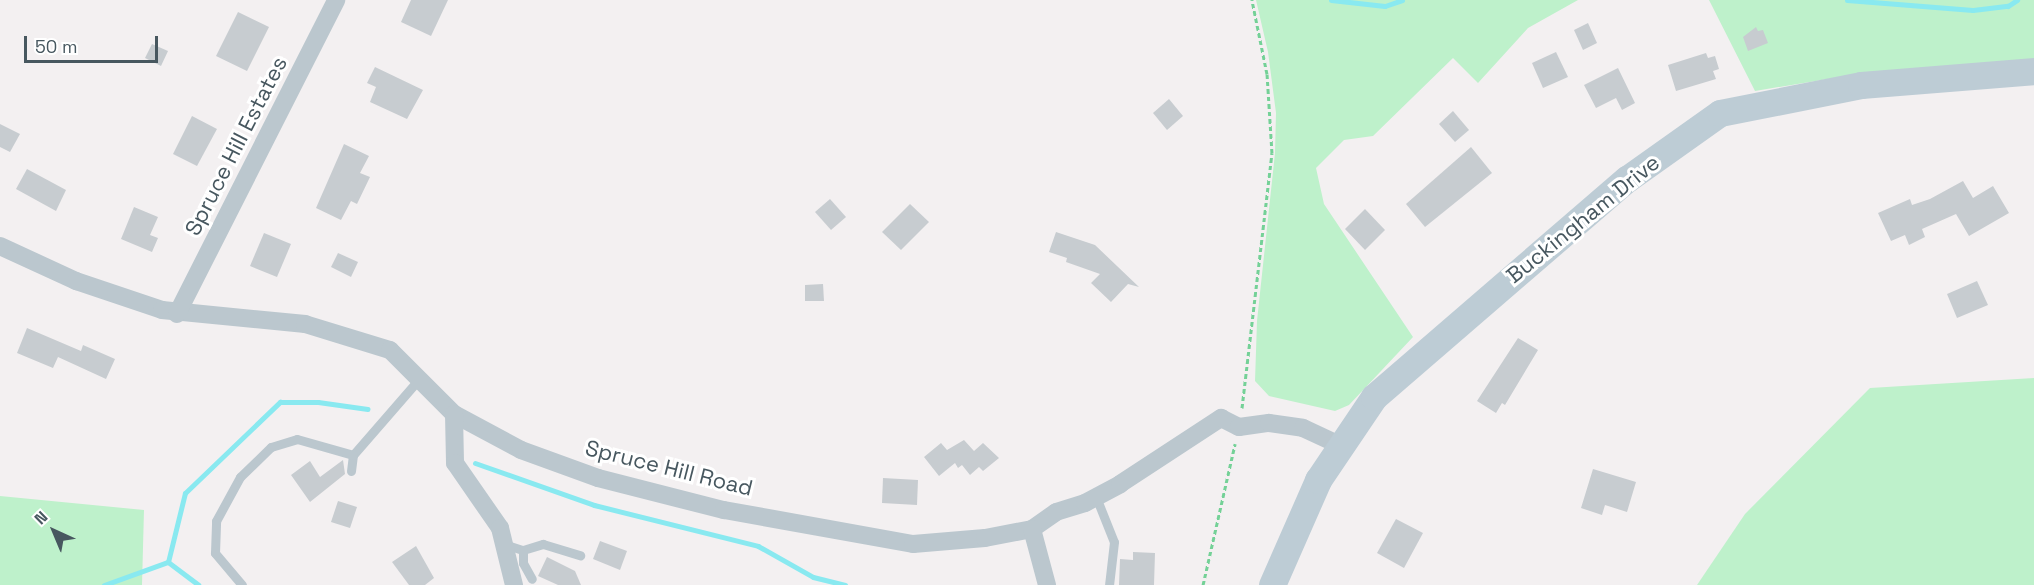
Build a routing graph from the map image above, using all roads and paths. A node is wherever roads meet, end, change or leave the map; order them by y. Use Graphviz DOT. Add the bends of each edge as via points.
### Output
graph roads {
  1 [pos="336,0"];
  2 [pos="1252,0"];
  3 [pos="2034,71"];
  4 [pos="0,246"];
  5 [pos="177,314"];
  6 [pos="419,379"];
  7 [pos="454,414"];
  8 [pos="1239,427"];
  9 [pos="1339,445"];
  10 [pos="354,456"];
  11 [pos="351,471"];
  12 [pos="1095,497"];
  13 [pos="1032,529"];
  14 [pos="504,544"];
  15 [pos="523,550"];
  16 [pos="580,555"];
  17 [pos="532,579"];
  18 [pos="242,585"];
  19 [pos="514,585"];
  20 [pos="1047,585"];
  21 [pos="1109,585"];
  22 [pos="1203,585"];
  23 [pos="1272,585"];
  1 -- 5 [label="street, Spruce Hill Estates"];
  2 -- 8 [label="path" via="1267,75 1272,153"];
  3 -- 9 [label="street, Buckingham Drive" via="1861,85 1720,113 1627,179 1492,294 1374,397"];
  4 -- 5 [label="street, Spruce Hill Road" via="95,289"];
  5 -- 6 [label="street, Spruce Hill Road" via="305,324 390,350"];
  6 -- 7 [label="street, Spruce Hill Road"];
  6 -- 10 [label="lane"];
  7 -- 13 [label="street, Spruce Hill Road" via="520,450 598,478 724,510 913,544 985,538"];
  7 -- 14 [label="street" via="455,463 500,528"];
  8 -- 9 [label="street, Spruce Hill Road" via="1269,423 1293,426"];
  8 -- 12 [label="street, Spruce Hill Road" via="1221,418"];
  8 -- 22 [label="path"];
  9 -- 23 [label="street, Buckingham Drive" via="1305,504"];
  10 -- 11 [label="lane"];
  10 -- 18 [label="lane" via="297,439 271,447 240,477 216,521 215,553"];
  12 -- 13 [label="street, Spruce Hill Road" via="1056,512"];
  12 -- 21 [label="lane" via="1114,542"];
  13 -- 20 [label="street"];
  14 -- 15 [label="lane"];
  14 -- 19 [label="street"];
  15 -- 16 [label="lane" via="543,544"];
  15 -- 17 [label="lane" via="523,563"];
}
